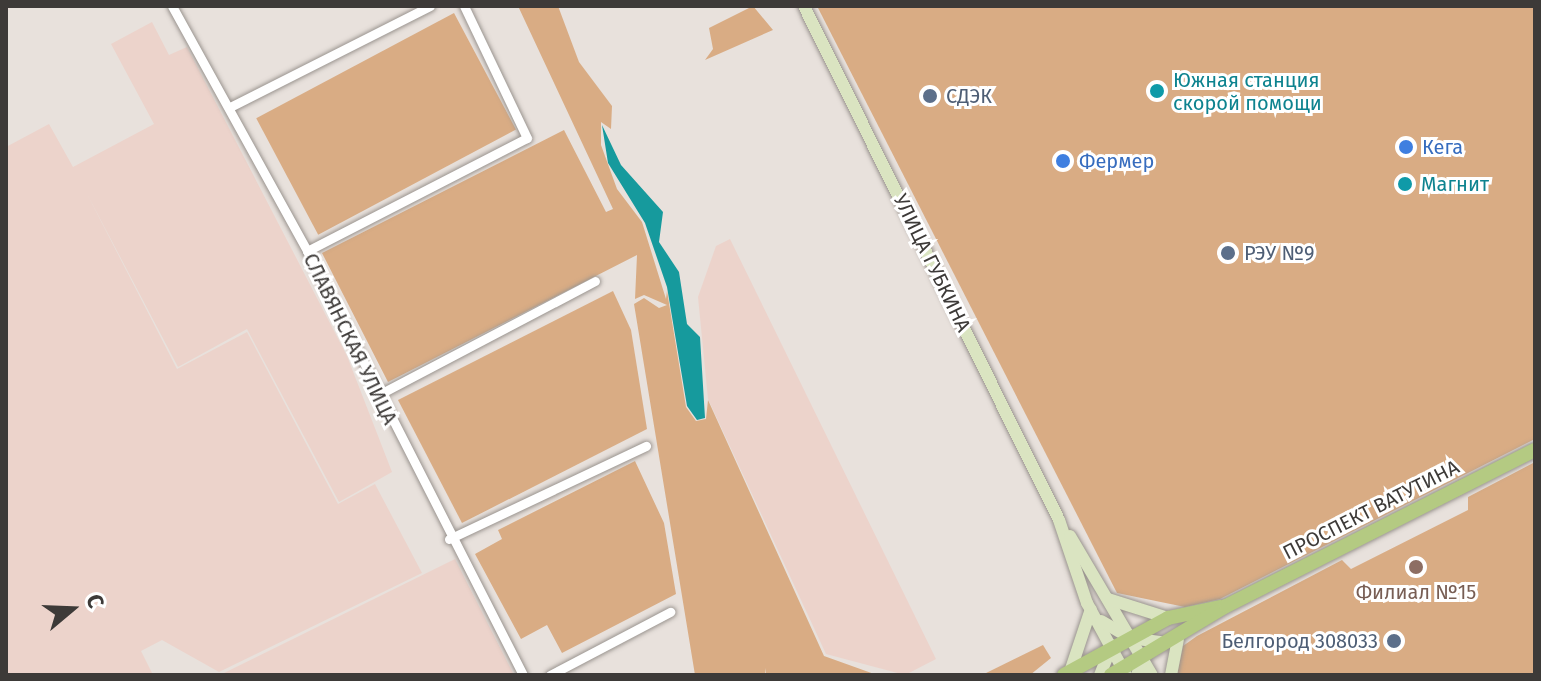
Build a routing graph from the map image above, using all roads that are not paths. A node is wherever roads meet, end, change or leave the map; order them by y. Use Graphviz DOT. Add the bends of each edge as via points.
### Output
graph roads {
  1 [pos="172,6"];
  2 [pos="430,6"];
  3 [pos="464,6"];
  4 [pos="804,6"];
  5 [pos="230,107"];
  6 [pos="307,251"];
  7 [pos="595,281"];
  8 [pos="378,395"];
  9 [pos="646,446"];
  10 [pos="1535,450"];
  11 [pos="1059,520"];
  12 [pos="449,539"];
  13 [pos="1111,604"];
  14 [pos="1226,606"];
  15 [pos="670,612"];
  16 [pos="1093,613"];
  17 [pos="1164,620"];
  18 [pos="1113,631"];
  19 [pos="1131,638"];
  20 [pos="1175,641"];
  21 [pos="1148,643"];
  22 [pos="1112,648"];
  23 [pos="1143,658"];
  24 [pos="1075,672"];
  25 [pos="1120,673"];
  26 [pos="523,675"];
  27 [pos="550,675"];
  28 [pos="1152,675"];
  29 [pos="1171,675"];
  1 -- 5 [label="street, СЛАВЯНСКАЯ УЛИЦА"];
  2 -- 5 [label="street"];
  3 -- 6 [label="street" via="527,138"];
  4 -- 11 [label="main road, УЛИЦА ГУБКИНА"];
  5 -- 6 [label="street, СЛАВЯНСКАЯ УЛИЦА"];
  6 -- 8 [label="street, СЛАВЯНСКАЯ УЛИЦА"];
  7 -- 8 [label="street"];
  8 -- 12 [label="street, СЛАВЯНСКАЯ УЛИЦА"];
  9 -- 12 [label="street"];
  10 -- 14 [label="main road, ПРОСПЕКТ ВАТУТИНА"];
  11 -- 13 [label="main road, УЛИЦА ГУБКИНА"];
  11 -- 16 [label="main road, УЛИЦА ГУБКИНА"];
  12 -- 26 [label="street, СЛАВЯНСКАЯ УЛИЦА"];
  13 -- 16 [label="main road"];
  13 -- 17 [label="main road"];
  13 -- 18 [label="main road"];
  13 -- 19 [label="main road, УЛИЦА ГУБКИНА"];
  14 -- 17 [label="main road, ПРОСПЕКТ ВАТУТИНА"];
  14 -- 20 [label="main road, ПРОСПЕКТ ВАТУТИНА"];
  15 -- 27 [label="street"];
  16 -- 18 [label="main road"];
  16 -- 22 [label="main road, УЛИЦА ГУБКИНА"];
  16 -- 24 [label="main road"];
  17 -- 19 [label="main road, ПРОСПЕКТ ВАТУТИНА"];
  17 -- 20 [label="main road" via="1160,637"];
  17 -- 21 [label="main road"];
  18 -- 19 [label="main road"];
  18 -- 22 [label="main road"];
  19 -- 21 [label="main road"];
  19 -- 22 [label="main road, ПРОСПЕКТ ВАТУТИНА"];
  19 -- 23 [label="main road, УЛИЦА ГУБКИНА"];
  20 -- 21 [label="main road"];
  20 -- 23 [label="main road, ПРОСПЕКТ ВАТУТИНА"];
  20 -- 29 [label="main road"];
  21 -- 23 [label="main road"];
  22 -- 24 [label="main road, ПРОСПЕКТ ВАТУТИНА"];
  22 -- 25 [label="main road"];
  23 -- 25 [label="main road, ПРОСПЕКТ ВАТУТИНА"];
  23 -- 28 [label="main road, УЛИЦА ГУБКИНА"];
  24 -- 25 [label="main road"];
}
